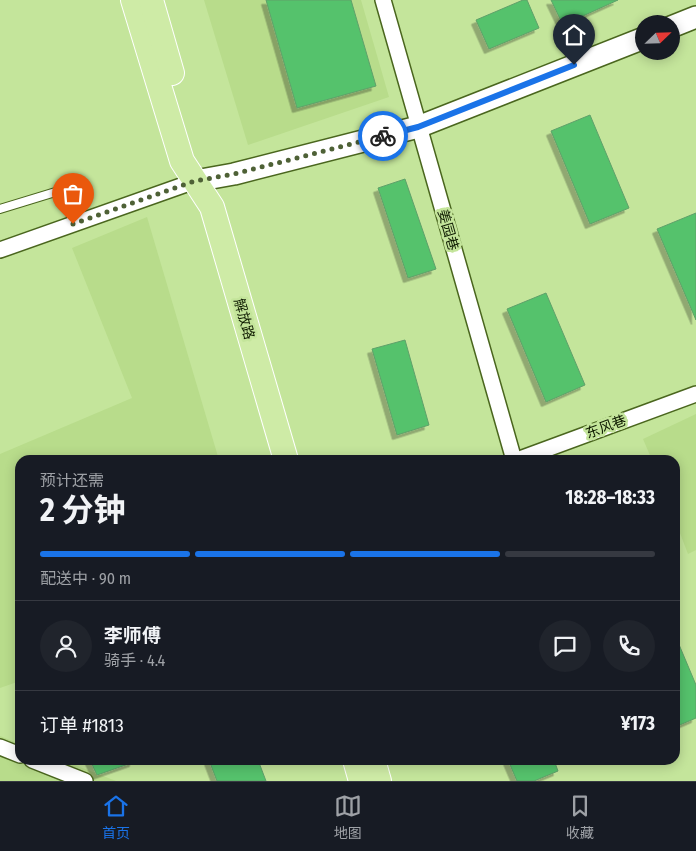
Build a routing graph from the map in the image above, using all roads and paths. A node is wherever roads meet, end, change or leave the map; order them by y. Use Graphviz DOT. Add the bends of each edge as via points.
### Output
graph roads {
  1 [pos="133,0"];
  2 [pos="151,0"];
  3 [pos="382,0"];
  4 [pos="696,17"];
  5 [pos="680,23"];
  6 [pos="635,42"];
  7 [pos="418,127"];
  8 [pos="195,181"];
  9 [pos="0,209"];
  10 [pos="73,224"];
  11 [pos="0,250"];
  12 [pos="696,394"];
  13 [pos="267,455"];
  14 [pos="285,455"];
  15 [pos="515,455"];
  16 [pos="530,455"];
  17 [pos="0,747"];
  18 [pos="15,753"];
  19 [pos="45,765"];
  20 [pos="357,765"];
  21 [pos="375,765"];
  22 [pos="85,781"];
  23 [pos="362,781"];
  24 [pos="380,781"];
  1 -- 8 [label="main road, 解放路" via="182,161"];
  2 -- 8 [label="main road, 解放路" via="197,157"];
  3 -- 7 [label="street, 姜园巷"];
  4 -- 5 [label="street"];
  6 -- 7 [label="street"];
  7 -- 8 [label="street"];
  7 -- 15 [label="street, 姜园巷"];
  8 -- 10 [label="street"];
  8 -- 13 [label="main road, 解放路" via="197,212"];
  8 -- 14 [label="main road, 解放路" via="212,207"];
  9 -- 10 [label="lane" via="62,190"];
  10 -- 11 [label="street"];
  12 -- 16 [label="street, 东风巷"];
  17 -- 18 [label="street"];
  19 -- 22 [label="street"];
  20 -- 23 [label="main road"];
  21 -- 24 [label="main road"];
}
